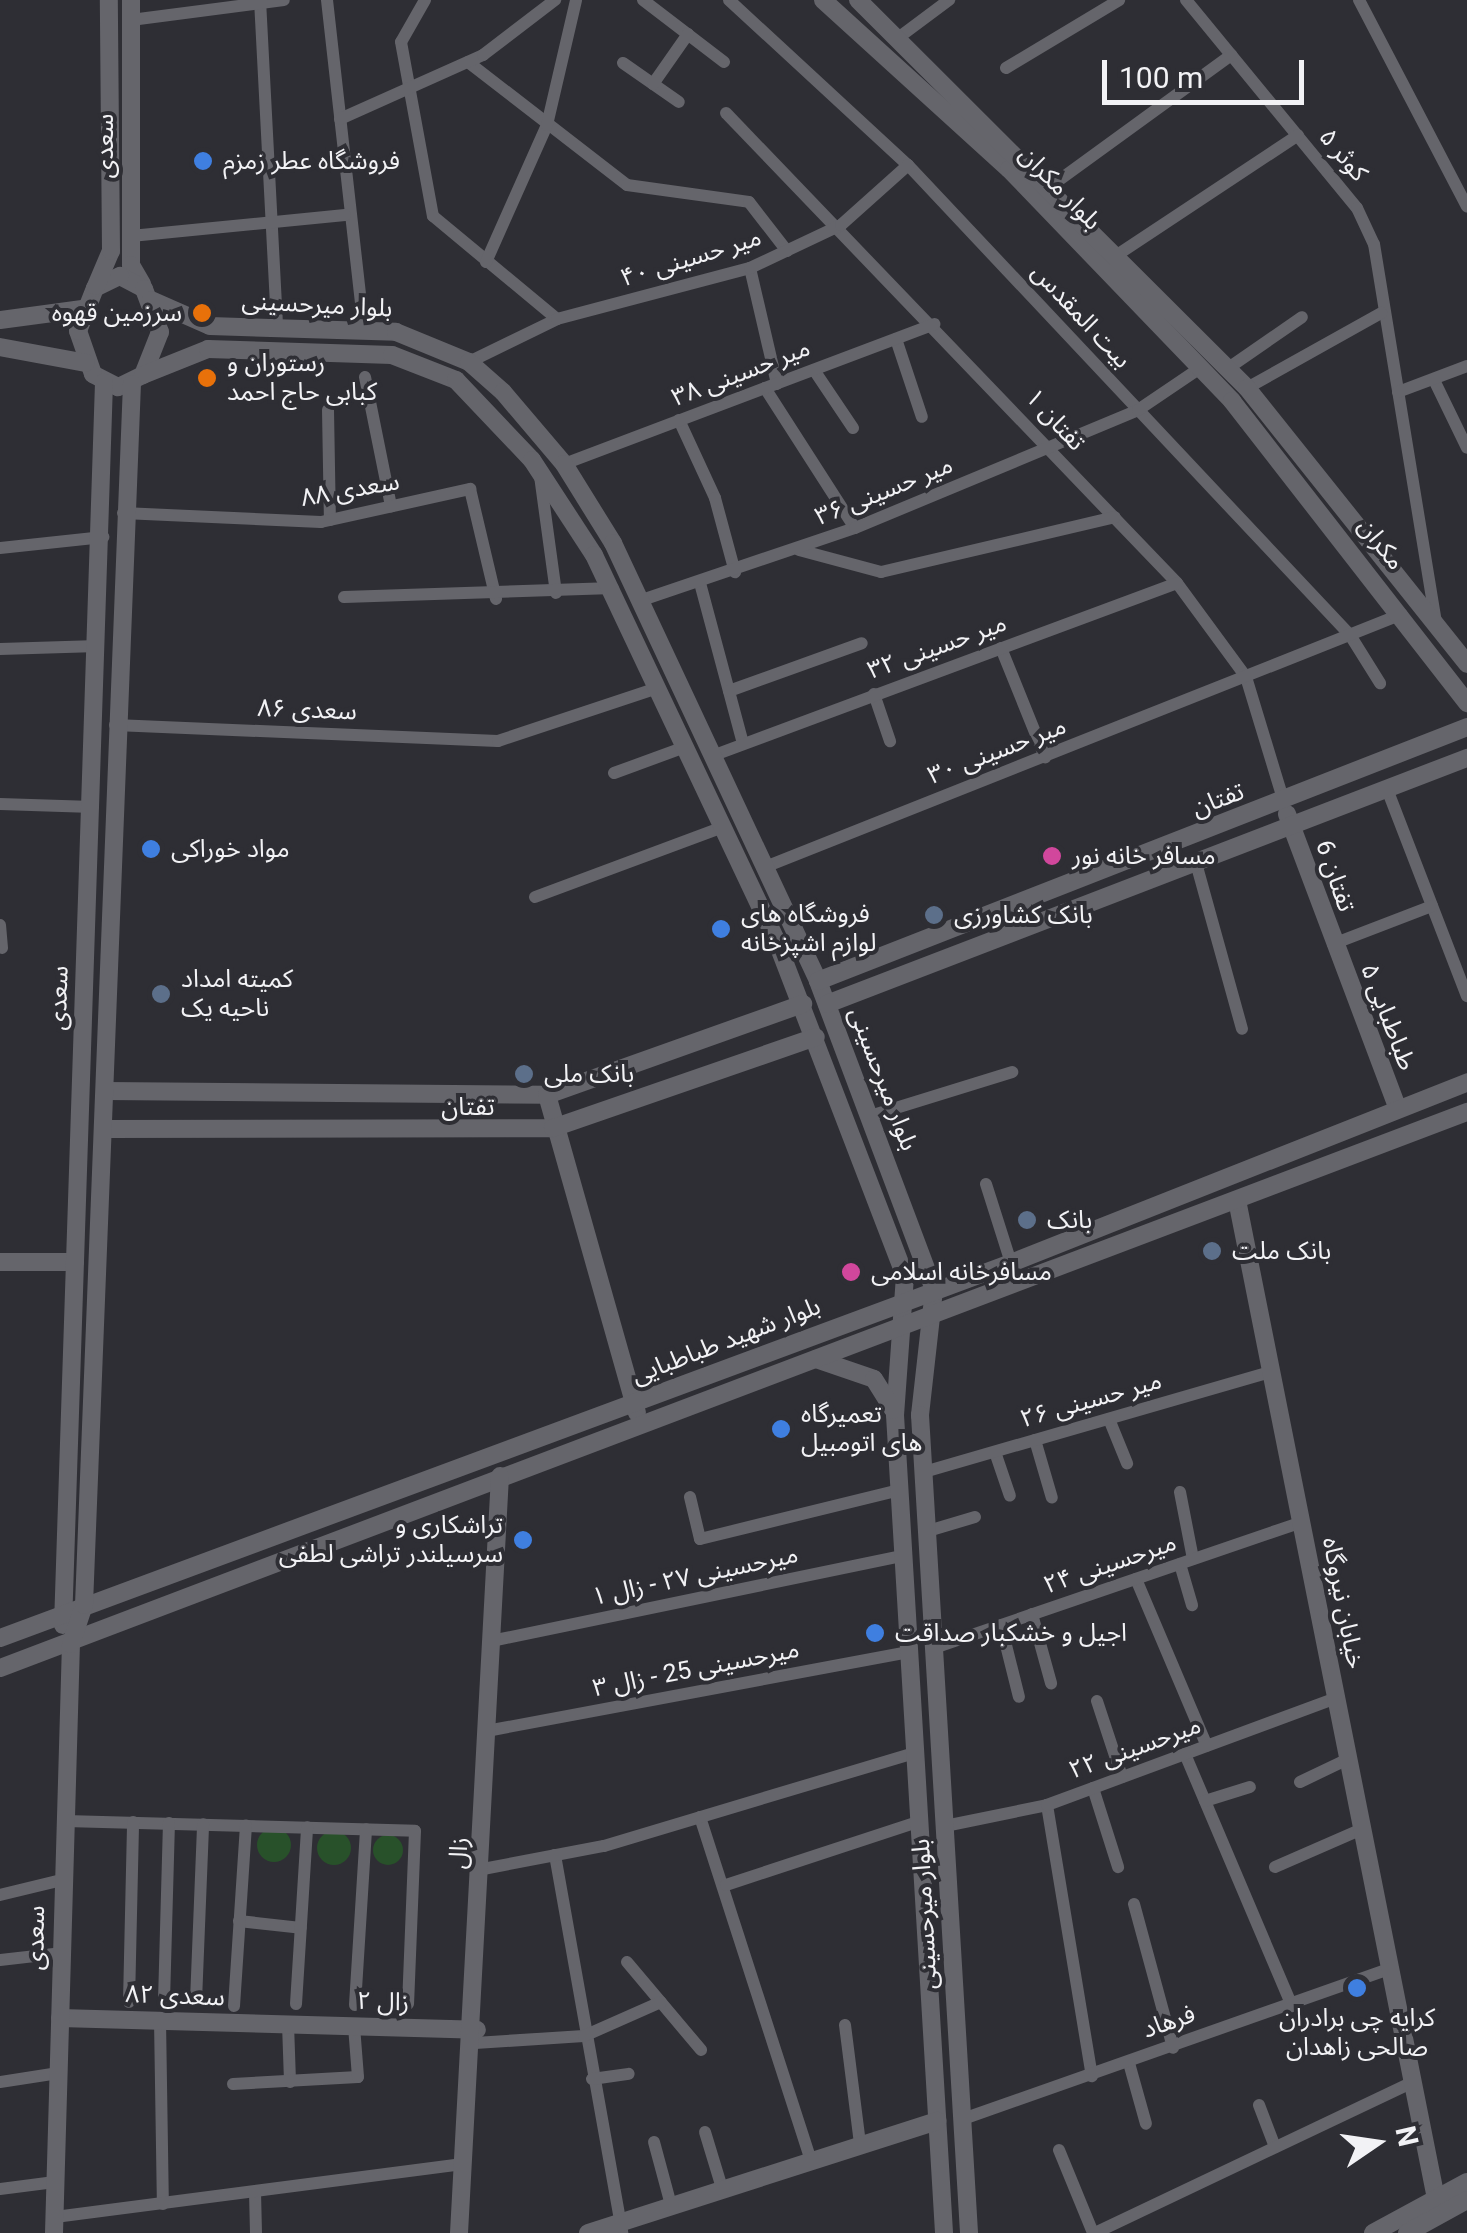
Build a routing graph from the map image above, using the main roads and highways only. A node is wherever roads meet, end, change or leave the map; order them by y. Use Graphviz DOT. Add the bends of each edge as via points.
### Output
graph roads {
  1 [pos="109,0"];
  2 [pos="131,0"];
  3 [pos="824,0"];
  4 [pos="858,0"];
  5 [pos="1098,235"];
  6 [pos="1083,248"];
  7 [pos="95,288"];
  8 [pos="148,295"];
  9 [pos="82,309"];
  10 [pos="0,320"];
  11 [pos="0,347"];
  12 [pos="86,363"];
  13 [pos="137,379"];
  14 [pos="104,383"];
  15 [pos="1247,388"];
  16 [pos="1249,421"];
  17 [pos="1467,664"];
  18 [pos="1467,703"];
  19 [pos="1467,727"];
  20 [pos="1467,758"];
  21 [pos="1284,802"];
  22 [pos="1291,825"];
  23 [pos="1332,944"];
  24 [pos="818,980"];
  25 [pos="802,1004"];
  26 [pos="827,1004"];
  27 [pos="816,1037"];
  28 [pos="1467,1082"];
  29 [pos="104,1091"];
  30 [pos="547,1095"];
  31 [pos="1398,1109"];
  32 [pos="1467,1112"];
  33 [pos="553,1128"];
  34 [pos="103,1130"];
  35 [pos="883,1151"];
  36 [pos="862,1160"];
  37 [pos="1237,1200"];
  38 [pos="0,1262"];
  39 [pos="75,1262"];
  40 [pos="934,1290"];
  41 [pos="908,1299"];
  42 [pos="931,1317"];
  43 [pos="903,1328"];
  44 [pos="815,1359"];
  45 [pos="921,1375"];
  46 [pos="894,1379"];
  47 [pos="634,1403"];
  48 [pos="895,1415"];
  49 [pos="640,1423"];
  50 [pos="500,1476"];
  51 [pos="84,1606"];
  52 [pos="59,1616"];
  53 [pos="0,1638"];
  54 [pos="71,1644"];
  55 [pos="0,1668"];
  56 [pos="955,1982"];
  57 [pos="928,1983"];
  58 [pos="60,2018"];
  59 [pos="288,2024"];
  60 [pos="476,2037"];
  61 [pos="937,2120"];
  62 [pos="1467,2182"];
  63 [pos="1436,2199"];
  64 [pos="1466,2205"];
  65 [pos="54,2225"];
  66 [pos="620,2228"];
  67 [pos="458,2233"];
  68 [pos="588,2233"];
  69 [pos="944,2233"];
  70 [pos="969,2233"];
  71 [pos="1373,2233"];
  72 [pos="1406,2233"];
  1 -- 7 [label="main road, سعدی" via="110,251"];
  2 -- 8 [label="main road, سعدی" via="131,236"];
  3 -- 6 [label="main road, بلوار مکران" via="887,50"];
  4 -- 5 [label="main road, بلوار مکران" via="902,35"];
  5 -- 6 [label="main road"];
  5 -- 15 [label="main road, بلوار مکران"];
  6 -- 16 [label="main road, بلوار مکران"];
  7 -- 8 [label="main road" via="120,276"];
  7 -- 9 [label="main road"];
  8 -- 13 [label="main road" via="160,332"];
  8 -- 24 [label="main road, بلوار میرحسینی" via="185,322 396,332 468,362 564,464 642,600"];
  9 -- 10 [label="main road"];
  9 -- 12 [label="main road"];
  11 -- 12 [label="main road"];
  12 -- 14 [label="main road"];
  13 -- 14 [label="main road"];
  13 -- 25 [label="main road, بلوار میرحسینی" via="208,349 392,355 456,380 540,470 613,588"];
  13 -- 29 [label="main road, سعدی" via="123,513"];
  14 -- 39 [label="main road, سعدی"];
  15 -- 17 [label="main road, مکران"];
  16 -- 18 [label="main road, مکران"];
  19 -- 21 [label="main road, تفتان"];
  20 -- 22 [label="main road, تفتان"];
  21 -- 22 [label="main road, تفتان 6"];
  21 -- 24 [label="main road, تفتان"];
  22 -- 23 [label="main road, تفتان 6"];
  22 -- 26 [label="main road, تفتان"];
  23 -- 31 [label="main road, طباطبایی ۵"];
  24 -- 26 [label="main road, بلوار میرحسینی"];
  25 -- 27 [label="main road, بلوار میرحسینی"];
  25 -- 30 [label="main road, تفتان"];
  26 -- 35 [label="main road, بلوار میرحسینی"];
  27 -- 33 [label="main road, تفتان"];
  27 -- 36 [label="main road, بلوار میرحسینی"];
  28 -- 31 [label="main road, بلوار شهید طباطبایی"];
  29 -- 30 [label="main road, تفتان"];
  29 -- 34 [label="main road, سعدی"];
  30 -- 33 [label="main road"];
  31 -- 40 [label="main road, بلوار شهید طباطبایی"];
  32 -- 37 [label="main road, بلوار شهید طباطبایی"];
  33 -- 34 [label="main road, تفتان"];
  33 -- 47 [label="main road"];
  34 -- 51 [label="main road, سعدی"];
  35 -- 36 [label="main road"];
  35 -- 40 [label="main road, بلوار میرحسینی"];
  36 -- 41 [label="main road, بلوار میرحسینی"];
  37 -- 42 [label="main road, بلوار شهید طباطبایی"];
  37 -- 63 [label="main road, خیابان نیروگاه"];
  38 -- 39 [label="main road"];
  39 -- 52 [label="main road, سعدی"];
  40 -- 41 [label="main road, بلوار شهید طباطبایی"];
  40 -- 42 [label="main road, بلوار میرحسینی"];
  41 -- 43 [label="main road, بلوار میرحسینی"];
  41 -- 47 [label="main road, بلوار شهید طباطبایی"];
  42 -- 43 [label="main road, بلوار شهید طباطبایی"];
  42 -- 45 [label="main road, بلوار میرحسینی"];
  43 -- 44 [label="main road, بلوار شهید طباطبایی"];
  43 -- 46 [label="main road, بلوار میرحسینی"];
  44 -- 48 [label="main road" via="874,1379"];
  44 -- 49 [label="main road, بلوار شهید طباطبایی"];
  45 -- 46 [label="main road" via="910,1368"];
  45 -- 56 [label="main road, بلوار میرحسینی"];
  46 -- 48 [label="main road, بلوار میرحسینی"];
  47 -- 49 [label="main road"];
  47 -- 51 [label="main road, بلوار شهید طباطبایی"];
  48 -- 57 [label="main road, بلوار میرحسینی"];
  49 -- 50 [label="main road, بلوار شهید طباطبایی"];
  50 -- 54 [label="main road, بلوار شهید طباطبایی"];
  50 -- 60 [label="main road, زال"];
  51 -- 52 [label="main road, بلوار شهید طباطبایی"];
  51 -- 54 [label="main road, سعدی"];
  52 -- 53 [label="main road, بلوار شهید طباطبایی"];
  52 -- 54 [label="main road"];
  54 -- 55 [label="main road, بلوار شهید طباطبایی"];
  54 -- 58 [label="main road, سعدی"];
  56 -- 57 [label="main road"];
  56 -- 70 [label="main road, بلوار میرحسینی"];
  57 -- 61 [label="main road, بلوار میرحسینی"];
  58 -- 59 [label="main road, سعدی ۸۲"];
  58 -- 65 [label="main road, سعدی"];
  59 -- 60 [label="main road, زال ۲"];
  60 -- 67 [label="main road, زال"];
  61 -- 66 [label="main road" via="670,2205"];
  61 -- 69 [label="main road, بلوار میرحسینی"];
  62 -- 63 [label="main road"];
  63 -- 71 [label="main road"];
  64 -- 72 [label="main road"];
  66 -- 68 [label="main road"];
}
